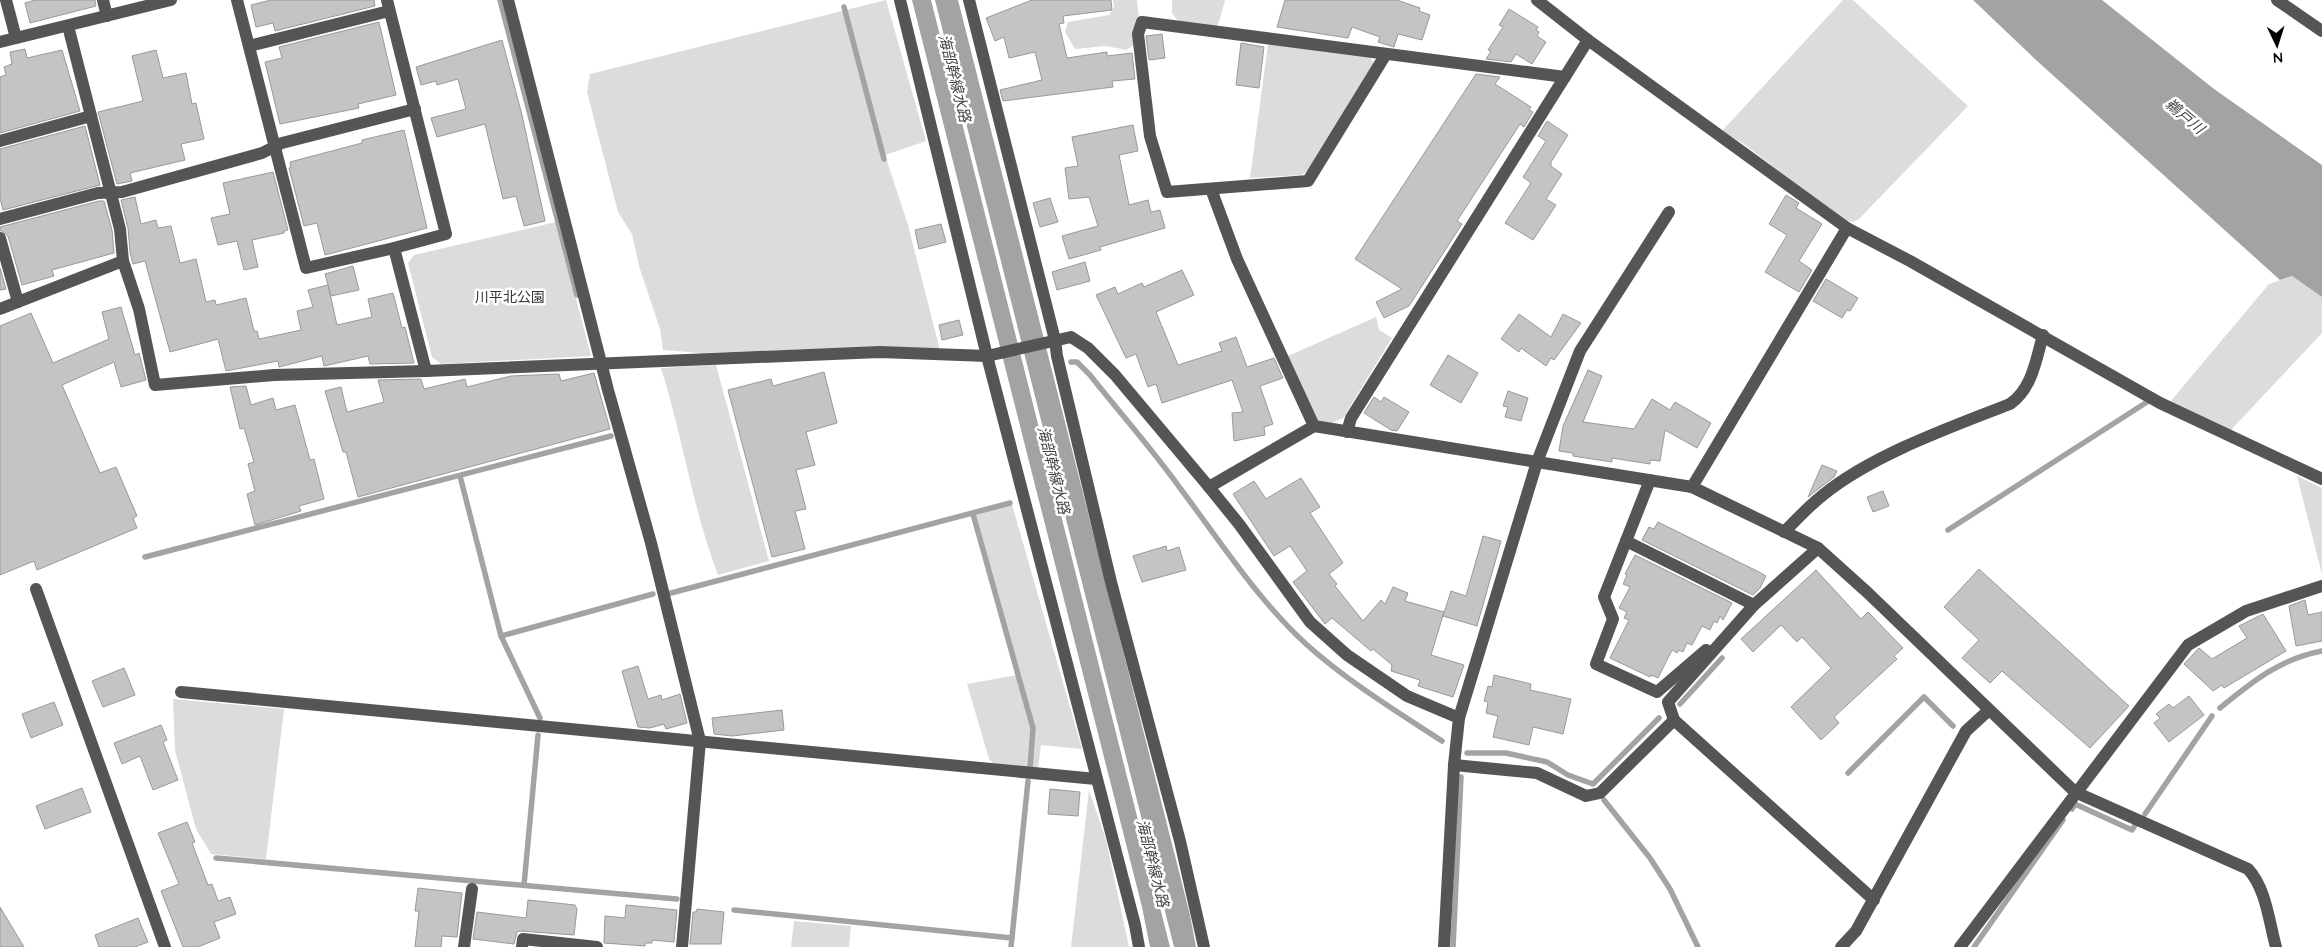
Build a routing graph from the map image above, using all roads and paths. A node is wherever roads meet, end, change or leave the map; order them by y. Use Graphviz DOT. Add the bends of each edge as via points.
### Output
graph roads {
  1 [pos="6,0"];
  2 [pos="103,0"];
  3 [pos="170,0"];
  4 [pos="237,0"];
  5 [pos="508,0"];
  6 [pos="900,0"];
  7 [pos="969,0"];
  8 [pos="1537,0"];
  9 [pos="2277,0"];
  10 [pos="388,6"];
  11 [pos="107,16"];
  12 [pos="68,26"];
  13 [pos="2322,31"];
  14 [pos="16,38"];
  15 [pos="1588,40"];
  16 [pos="0,42"];
  17 [pos="249,46"];
  18 [pos="1386,54"];
  19 [pos="1565,77"];
  20 [pos="415,109"];
  21 [pos="91,116"];
  22 [pos="0,141"];
  23 [pos="274,146"];
  24 [pos="1211,189"];
  25 [pos="111,192"];
  26 [pos="1669,212"];
  27 [pos="0,219"];
  28 [pos="1847,228"];
  29 [pos="0,238"];
  30 [pos="394,248"];
  31 [pos="122,260"];
  32 [pos="18,302"];
  33 [pos="0,309"];
  34 [pos="2044,335"];
  35 [pos="1055,340"];
  36 [pos="991,354"];
  37 [pos="603,362"];
  38 [pos="426,371"];
  39 [pos="1314,426"];
  40 [pos="1347,432"];
  41 [pos="1537,462"];
  42 [pos="2322,479"];
  43 [pos="1650,480"];
  44 [pos="1209,487"];
  45 [pos="1692,487"];
  46 [pos="1784,532"];
  47 [pos="1626,541"];
  48 [pos="1818,548"];
  49 [pos="2322,586"];
  50 [pos="36,589"];
  51 [pos="1750,610"];
  52 [pos="181,692"];
  53 [pos="1989,710"];
  54 [pos="1459,718"];
  55 [pos="1674,720"];
  56 [pos="700,741"];
  57 [pos="1454,765"];
  58 [pos="1096,780"];
  59 [pos="2075,792"];
  60 [pos="472,889"];
  61 [pos="1874,900"];
  62 [pos="165,947"];
  63 [pos="464,947"];
  64 [pos="522,947"];
  65 [pos="597,947"];
  66 [pos="682,947"];
  67 [pos="1138,947"];
  68 [pos="1204,947"];
  69 [pos="1444,947"];
  70 [pos="1841,947"];
  71 [pos="1960,947"];
  72 [pos="2276,947"];
  1 -- 14 [label="street"];
  2 -- 11 [label="street"];
  3 -- 11 [label="street"];
  4 -- 17 [label="street"];
  5 -- 37 [label="street"];
  6 -- 36 [label="street"];
  7 -- 35 [label="street"];
  8 -- 15 [label="street"];
  9 -- 13 [label="street"];
  10 -- 17 [label="street"];
  10 -- 20 [label="street"];
  11 -- 12 [label="street"];
  12 -- 14 [label="street"];
  12 -- 21 [label="street"];
  14 -- 16 [label="street"];
  15 -- 19 [label="street"];
  15 -- 28 [label="street"];
  17 -- 23 [label="street"];
  18 -- 19 [label="street"];
  18 -- 24 [label="street" via="1308,181"];
  18 -- 24 [label="street" via="1142,22 1138,34 1150,136 1167,192"];
  19 -- 40 [label="street" via="1356,409"];
  20 -- 23 [label="street"];
  20 -- 30 [label="street" via="446,234"];
  21 -- 22 [label="street"];
  21 -- 25 [label="street"];
  23 -- 25 [label="street" via="253,156 122,192"];
  23 -- 30 [label="street" via="306,268"];
  24 -- 39 [label="street" via="1238,259"];
  25 -- 27 [label="street"];
  25 -- 31 [label="street" via="120,229"];
  26 -- 41 [label="street" via="1580,351"];
  28 -- 34 [label="street"];
  28 -- 45 [label="street"];
  29 -- 32 [label="street"];
  30 -- 38 [label="street"];
  31 -- 32 [label="street"];
  31 -- 38 [label="street" via="139,309 154,385 274,375"];
  32 -- 33 [label="street"];
  34 -- 42 [label="street" via="2160,402"];
  34 -- 46 [label="street" via="2027,388 2020,397 2010,404 1925,437 1864,469 1824,494"];
  35 -- 36 [label="street"];
  35 -- 44 [label="street" via="1071,337 1088,348 1115,375"];
  35 -- 68 [label="street" via="1056,356 1111,582 1180,841"];
  36 -- 37 [label="street" via="880,352"];
  36 -- 58 [label="street"];
  37 -- 38 [label="street"];
  37 -- 56 [label="street"];
  39 -- 40 [label="street"];
  39 -- 44 [label="street"];
  40 -- 41 [label="street"];
  41 -- 43 [label="street"];
  41 -- 54 [label="street"];
  43 -- 45 [label="street"];
  43 -- 47 [label="street"];
  44 -- 54 [label="street" via="1310,622 1348,655 1407,696"];
  45 -- 46 [label="street"];
  46 -- 48 [label="street"];
  47 -- 51 [label="street"];
  47 -- 51 [label="street" via="1604,597 1613,619 1596,664 1657,692"];
  48 -- 51 [label="street"];
  48 -- 53 [label="street"];
  49 -- 59 [label="street" via="2246,610 2188,645"];
  50 -- 62 [label="street"];
  51 -- 55 [label="street" via="1668,702"];
  52 -- 56 [label="street"];
  53 -- 59 [label="street"];
  53 -- 61 [label="street" via="1966,731"];
  54 -- 57 [label="street"];
  55 -- 57 [label="street" via="1594,796 1586,796 1537,773"];
  55 -- 61 [label="street"];
  56 -- 58 [label="street"];
  56 -- 66 [label="street"];
  57 -- 69 [label="street"];
  58 -- 67 [label="street"];
  59 -- 71 [label="street"];
  59 -- 72 [label="street" via="2248,869 2261,889"];
  60 -- 63 [label="street"];
  61 -- 70 [label="street" via="1856,931"];
  64 -- 65 [label="street" via="523,940"];
}
